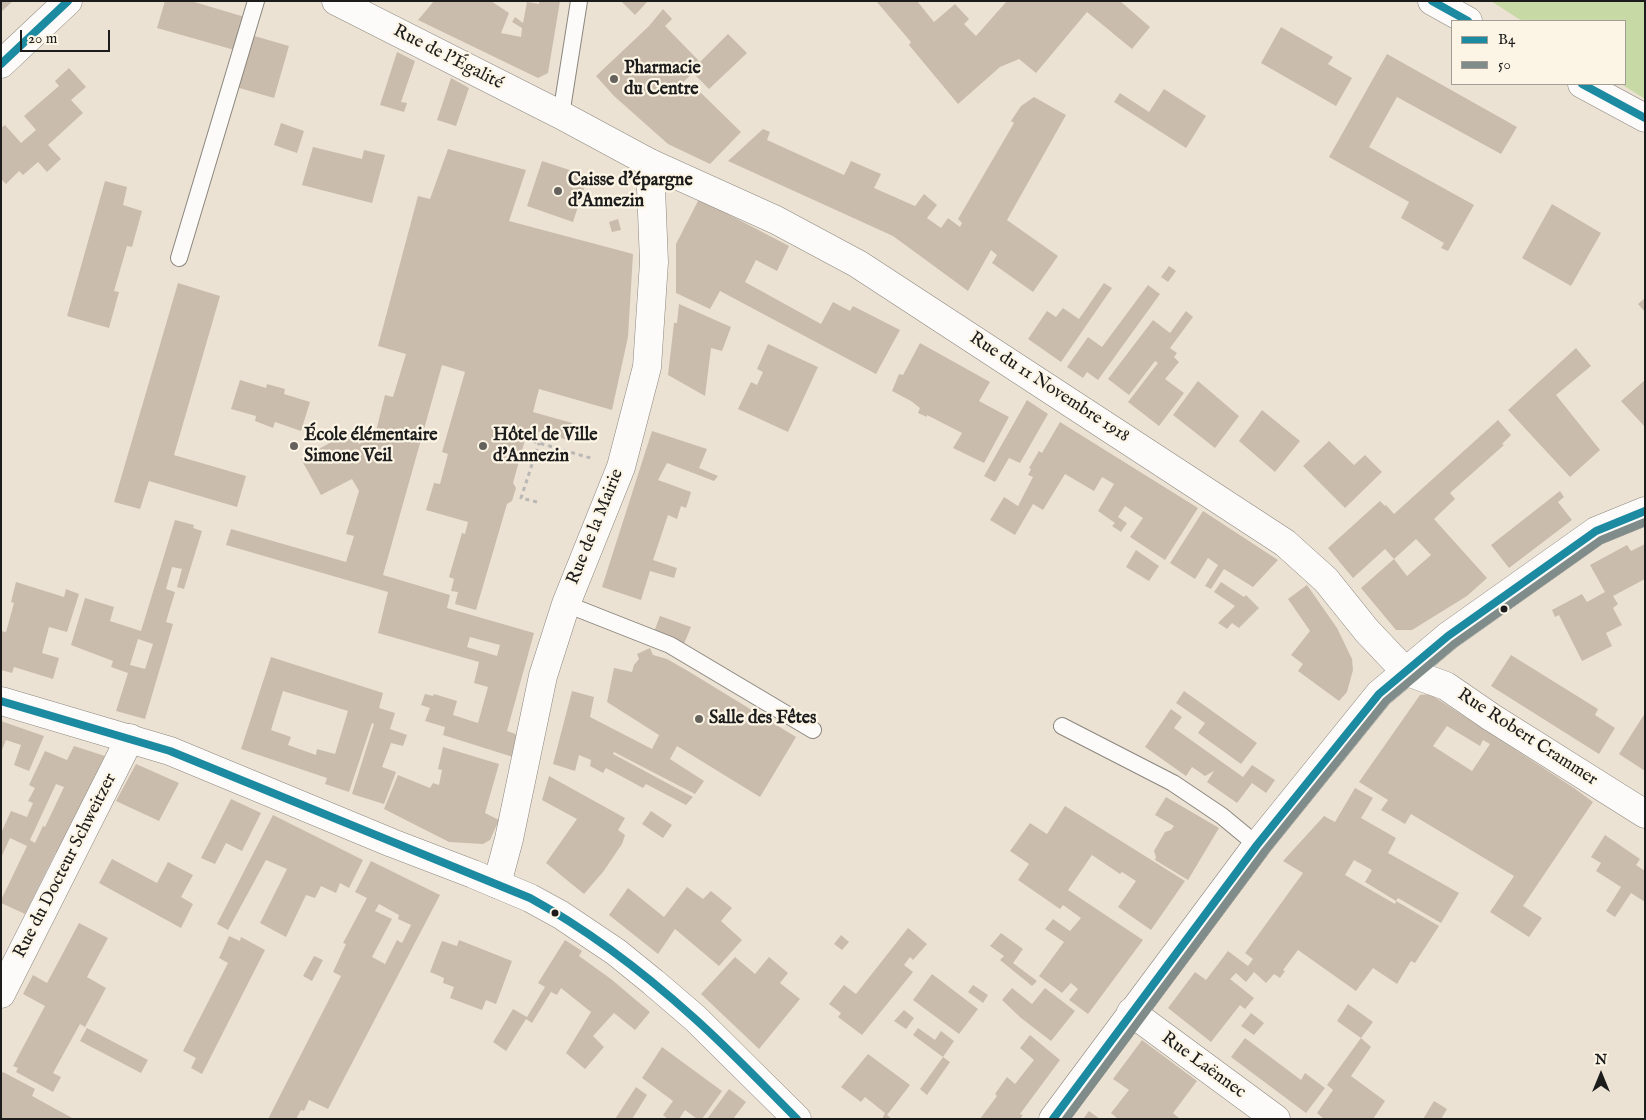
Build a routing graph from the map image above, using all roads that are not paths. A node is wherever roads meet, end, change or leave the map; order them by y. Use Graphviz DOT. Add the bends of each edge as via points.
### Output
graph roads {
  1 [pos="68,1"];
  2 [pos="256,1"];
  3 [pos="336,1"];
  4 [pos="579,1"];
  5 [pos="1432,1"];
  6 [pos="1466,20"];
  7 [pos="1,64"];
  8 [pos="1584,85"];
  9 [pos="561,115"];
  10 [pos="1645,118"];
  11 [pos="650,163"];
  12 [pos="178,258"];
  13 [pos="1645,511"];
  14 [pos="566,604"];
  15 [pos="1405,671"];
  16 [pos="1,701"];
  17 [pos="1062,726"];
  18 [pos="813,730"];
  19 [pos="130,738"];
  20 [pos="1645,814"];
  21 [pos="1256,844"];
  22 [pos="497,884"];
  23 [pos="1,994"];
  24 [pos="1131,1012"];
  25 [pos="797,1119"];
  26 [pos="1053,1119"];
  27 [pos="1276,1119"];
  1 -- 7 [label="street"];
  2 -- 12 [label="lane"];
  3 -- 9 [label="street, Rue de l'Égalité"];
  4 -- 9 [label="lane"];
  5 -- 6 [label="street"];
  8 -- 10 [label="street"];
  9 -- 11 [label="street, Rue de l'Égalité"];
  11 -- 14 [label="street, Rue de la Mairie" via="654,262 647,367 621,467"];
  11 -- 15 [label="street, Rue du 11 Novembre 1918" via="776,220 858,264 1285,543 1326,580"];
  13 -- 15 [label="street" via="1596,531 1448,636"];
  14 -- 18 [label="lane" via="670,645"];
  14 -- 22 [label="street, Rue de la Mairie" via="543,676"];
  15 -- 20 [label="street, Rue Robert Crammer" via="1446,686"];
  15 -- 21 [label="street" via="1378,694"];
  16 -- 19 [label="street"];
  17 -- 21 [label="lane" via="1173,783"];
  19 -- 22 [label="street" via="170,751"];
  19 -- 23 [label="street, Rue du Docteur Schweitzer"];
  21 -- 24 [label="street"];
  22 -- 25 [label="street" via="561,914 616,952 695,1018"];
  24 -- 26 [label="street"];
  24 -- 27 [label="street, Rue Laënnec"];
}
